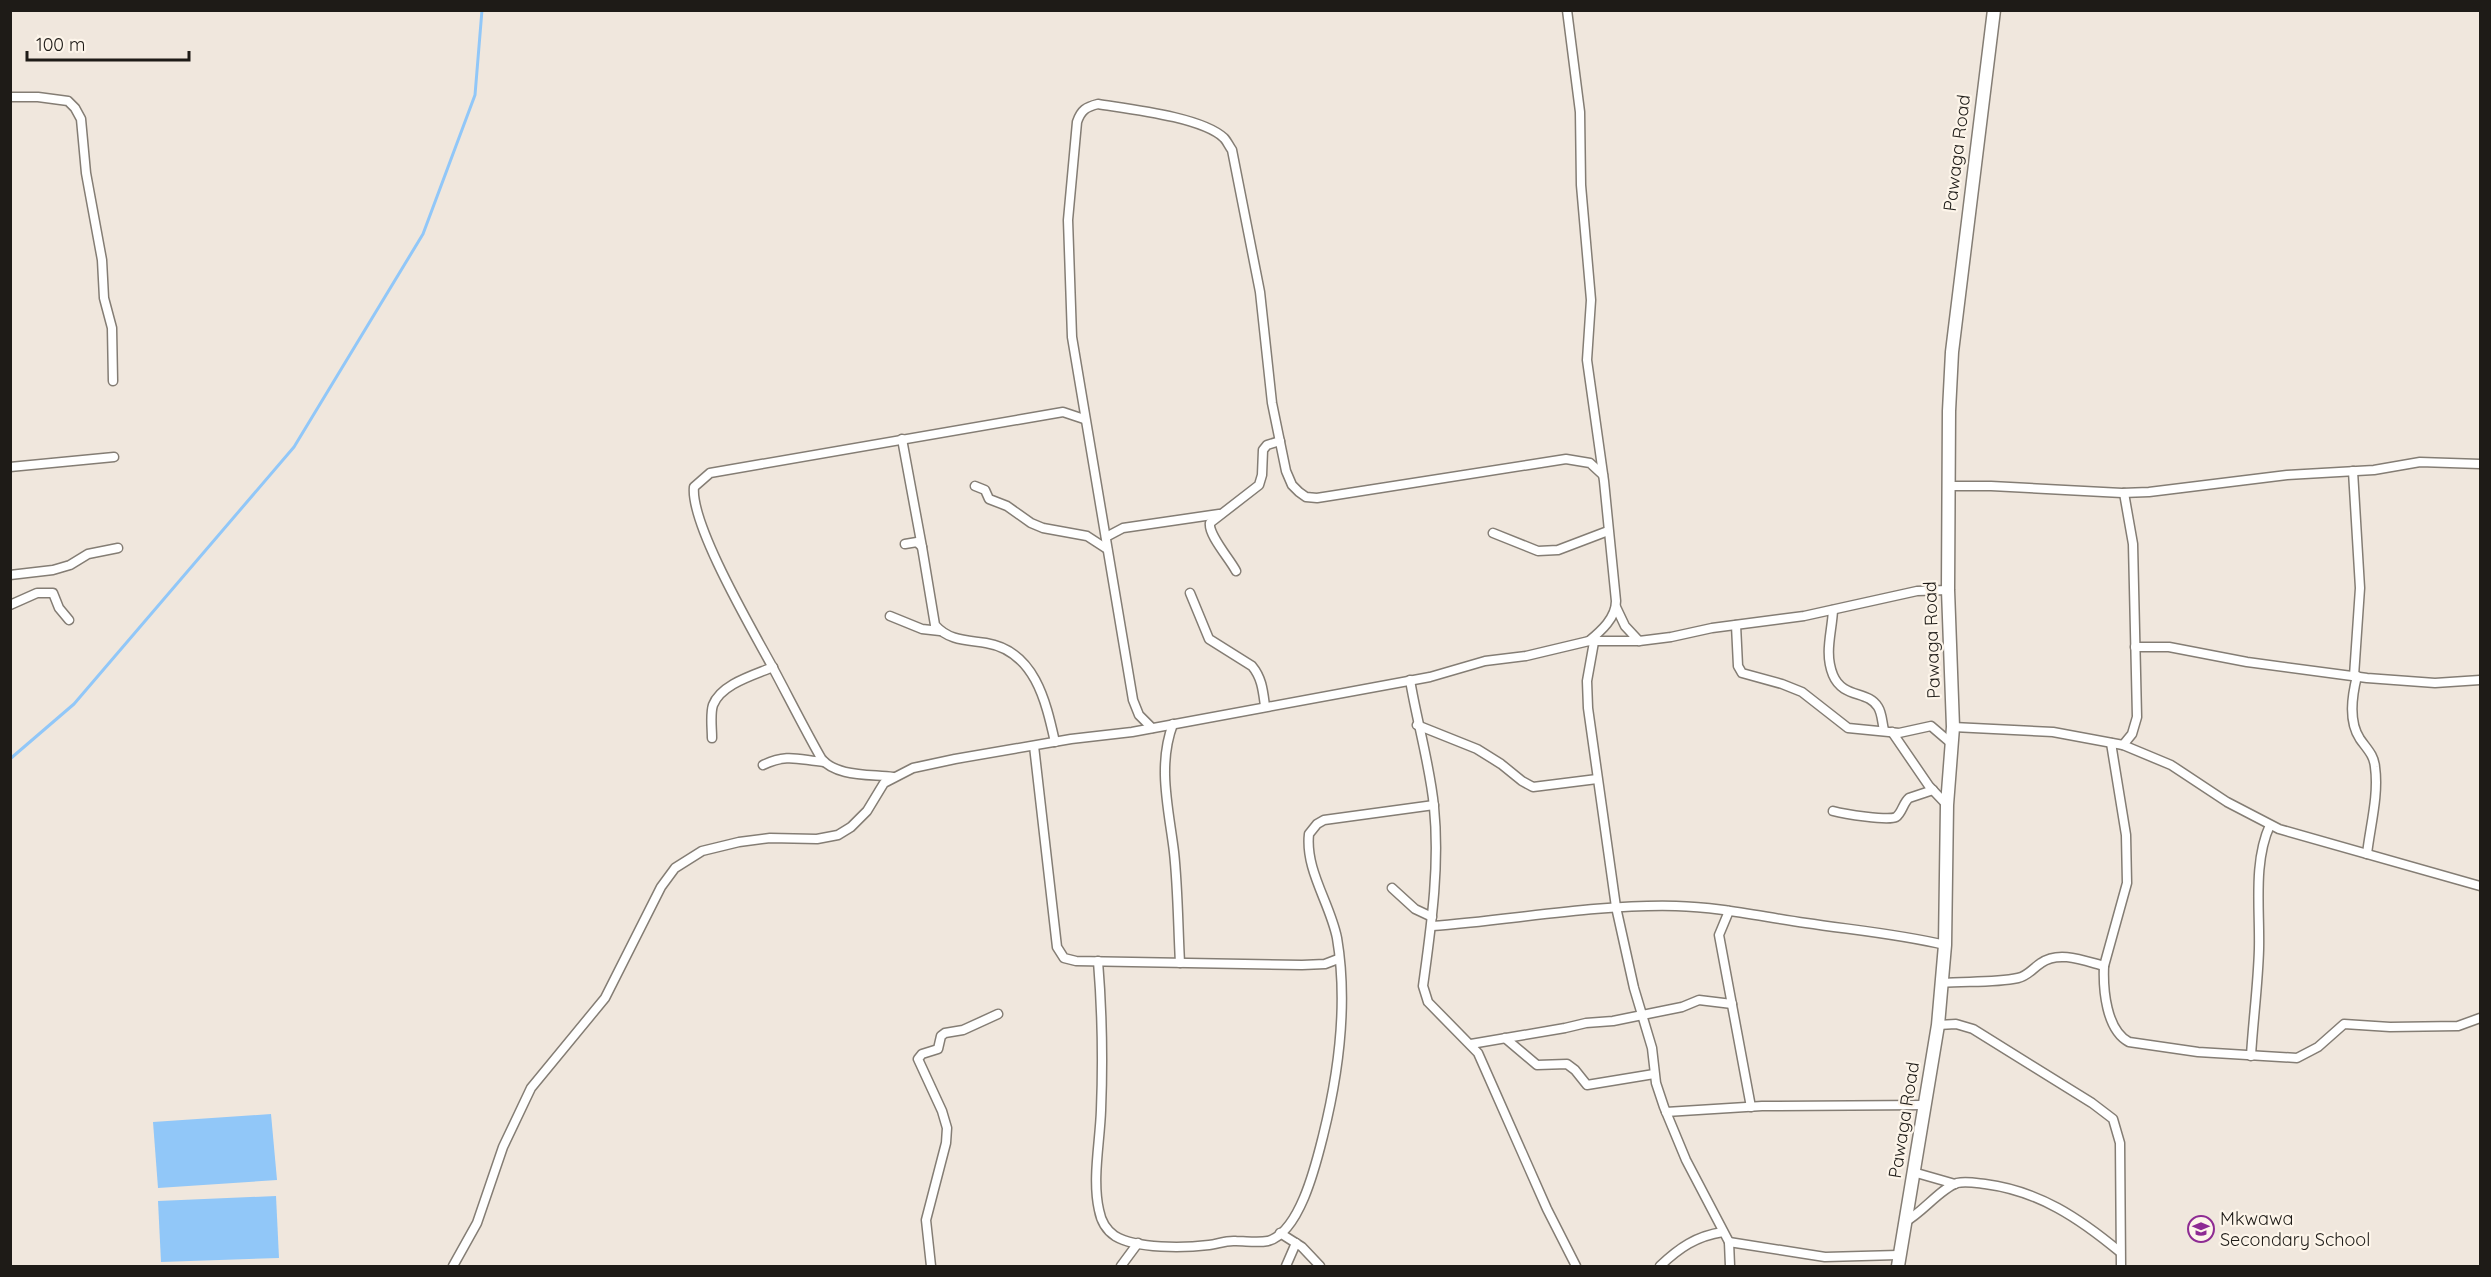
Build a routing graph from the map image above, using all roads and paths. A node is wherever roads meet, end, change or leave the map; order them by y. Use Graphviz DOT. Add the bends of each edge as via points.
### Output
graph roads {
  1 [pos="1566,10"];
  2 [pos="1994,10"];
  3 [pos="10,97"];
  4 [pos="113,381"];
  5 [pos="1084,419"];
  6 [pos="902,439"];
  7 [pos="1280,441"];
  8 [pos="114,457"];
  9 [pos="2481,464"];
  10 [pos="10,467"];
  11 [pos="2353,471"];
  12 [pos="1603,475"];
  13 [pos="975,486"];
  14 [pos="1948,486"];
  15 [pos="2124,493"];
  16 [pos="1219,514"];
  17 [pos="1608,531"];
  18 [pos="1493,533"];
  19 [pos="1106,537"];
  20 [pos="905,543"];
  21 [pos="922,547"];
  22 [pos="118,549"];
  23 [pos="1107,549"];
  24 [pos="1236,572"];
  25 [pos="10,576"];
  26 [pos="1948,590"];
  27 [pos="1190,593"];
  28 [pos="10,604"];
  29 [pos="1616,607"];
  30 [pos="1833,610"];
  31 [pos="890,616"];
  32 [pos="69,620"];
  33 [pos="1736,625"];
  34 [pos="940,631"];
  35 [pos="1639,641"];
  36 [pos="1592,642"];
  37 [pos="2135,647"];
  38 [pos="772,667"];
  39 [pos="2355,676"];
  40 [pos="1410,680"];
  41 [pos="2481,680"];
  42 [pos="1265,706"];
  43 [pos="1173,724"];
  44 [pos="1417,725"];
  45 [pos="1953,727"];
  46 [pos="1152,728"];
  47 [pos="1888,731"];
  48 [pos="712,738"];
  49 [pos="1056,742"];
  50 [pos="2111,743"];
  51 [pos="1952,744"];
  52 [pos="2123,745"];
  53 [pos="1034,746"];
  54 [pos="824,762"];
  55 [pos="763,765"];
  56 [pos="893,777"];
  57 [pos="1597,779"];
  58 [pos="1934,790"];
  59 [pos="1434,805"];
  60 [pos="1947,805"];
  61 [pos="1833,811"];
  62 [pos="2270,825"];
  63 [pos="2367,855"];
  64 [pos="2481,886"];
  65 [pos="1392,888"];
  66 [pos="1616,907"];
  67 [pos="1729,911"];
  68 [pos="1432,916"];
  69 [pos="1432,927"];
  70 [pos="1945,945"];
  71 [pos="1338,959"];
  72 [pos="1098,961"];
  73 [pos="1180,963"];
  74 [pos="2104,966"];
  75 [pos="1942,983"];
  76 [pos="1732,1004"];
  77 [pos="999,1014"];
  78 [pos="1641,1014"];
  79 [pos="2481,1018"];
  80 [pos="1938,1025"];
  81 [pos="1505,1038"];
  82 [pos="1471,1044"];
  83 [pos="2251,1056"];
  84 [pos="1654,1074"];
  85 [pos="1924,1105"];
  86 [pos="1751,1107"];
  87 [pos="1666,1112"];
  88 [pos="1913,1172"];
  89 [pos="1955,1184"];
  90 [pos="1905,1222"];
  91 [pos="1723,1232"];
  92 [pos="1280,1233"];
  93 [pos="1730,1242"];
  94 [pos="1137,1243"];
  95 [pos="1296,1243"];
  96 [pos="2120,1252"];
  97 [pos="1898,1261"];
  98 [pos="453,1266"];
  99 [pos="931,1266"];
  100 [pos="1121,1266"];
  101 [pos="1286,1266"];
  102 [pos="1320,1266"];
  103 [pos="1576,1266"];
  104 [pos="1660,1266"];
  105 [pos="1730,1266"];
  106 [pos="2121,1266"];
  1 -- 12 [label="street" via="1580,111 1581,185 1591,300 1587,360"];
  2 -- 14 [label="main road, Pawaga Road" via="1952,352"];
  3 -- 4 [label="street" via="68,101 81,119 104,298 112,328"];
  5 -- 6 [label="street" via="1063,412"];
  5 -- 7 [label="street" via="1072,337 1068,220 1077,122 1087,107 1098,104 1208,129 1223,138 1232,150 1260,292"];
  5 -- 19 [label="street"];
  6 -- 21 [label="street"];
  6 -- 38 [label="street" via="710,473 694,487 700,521"];
  7 -- 12 [label="street" via="1292,485 1306,497 1566,459 1590,463"];
  7 -- 16 [label="street" via="1263,450 1259,485"];
  8 -- 10 [label="street"];
  9 -- 11 [label="street" via="2420,462"];
  11 -- 15 [label="street"];
  11 -- 39 [label="street" via="2360,588"];
  12 -- 17 [label="street"];
  13 -- 23 [label="street" via="985,490 989,499 1031,523 1087,536"];
  14 -- 15 [label="street"];
  14 -- 26 [label="main road, Pawaga Road"];
  15 -- 37 [label="street" via="2133,544"];
  16 -- 19 [label="street" via="1123,528"];
  16 -- 24 [label="street" via="1209,529"];
  17 -- 18 [label="street" via="1558,550 1538,551"];
  17 -- 29 [label="street"];
  19 -- 23 [label="street"];
  20 -- 21 [label="street" via="917,542"];
  21 -- 34 [label="street" via="933,621"];
  22 -- 25 [label="street" via="88,554 53,570"];
  23 -- 46 [label="street" via="1132,700 1139,715"];
  26 -- 30 [label="street" via="1906,593"];
  26 -- 45 [label="main road, Pawaga Road"];
  27 -- 42 [label="street" via="1209,639 1257,672"];
  28 -- 32 [label="street" via="37,593 53,593"];
  29 -- 35 [label="street" via="1625,626"];
  29 -- 36 [label="street"];
  30 -- 33 [label="street"];
  30 -- 47 [label="street" via="1828,642 1833,675 1847,691 1874,702"];
  31 -- 34 [label="street" via="922,629"];
  33 -- 35 [label="street"];
  33 -- 47 [label="street" via="1738,666 1742,673 1802,692 1848,728"];
  34 -- 49 [label="street" via="962,640 989,643 1016,657 1036,678"];
  35 -- 36 [label="street"];
  36 -- 40 [label="street" via="1485,661"];
  36 -- 57 [label="street" via="1587,688"];
  37 -- 39 [label="street" via="2169,646 2217,657"];
  37 -- 52 [label="street" via="2138,717"];
  38 -- 48 [label="street" via="719,695 713,705"];
  38 -- 54 [label="street"];
  39 -- 41 [label="street" via="2434,683"];
  39 -- 63 [label="street" via="2352,719 2376,770"];
  40 -- 42 [label="street"];
  40 -- 44 [label="street"];
  42 -- 43 [label="street"];
  43 -- 46 [label="street"];
  43 -- 73 [label="street" via="1165,763"];
  44 -- 57 [label="street" via="1477,749 1533,787"];
  44 -- 59 [label="street"];
  45 -- 50 [label="street" via="2053,732"];
  45 -- 51 [label="main road, Pawaga Road"];
  46 -- 49 [label="street"];
  47 -- 51 [label="street" via="1899,733 1931,726"];
  47 -- 58 [label="street"];
  49 -- 53 [label="street"];
  50 -- 52 [label="street"];
  50 -- 74 [label="street" via="2126,835 2127,883"];
  51 -- 60 [label="main road, Pawaga Road"];
  52 -- 62 [label="street" via="2171,765"];
  53 -- 56 [label="street" via="913,768"];
  53 -- 72 [label="street" via="1058,952 1070,960"];
  54 -- 55 [label="street" via="790,757"];
  54 -- 56 [label="street" via="835,769"];
  56 -- 98 [label="street" via="884,783 860,819 838,835 739,842 702,851 675,868 661,887 605,998 531,1088 503,1147 477,1223"];
  57 -- 66 [label="street"];
  58 -- 60 [label="street"];
  58 -- 61 [label="street" via="1909,798 1892,818"];
  59 -- 68 [label="street" via="1437,846"];
  59 -- 71 [label="street" via="1324,820 1309,834 1310,859 1336,937"];
  60 -- 70 [label="main road, Pawaga Road"];
  62 -- 63 [label="street"];
  62 -- 83 [label="street" via="2260,863 2259,953"];
  63 -- 64 [label="street"];
  65 -- 68 [label="street" via="1415,909"];
  66 -- 67 [label="street" via="1677,906"];
  66 -- 69 [label="street"];
  66 -- 78 [label="street"];
  67 -- 70 [label="street" via="1901,935"];
  67 -- 76 [label="street" via="1719,935"];
  68 -- 69 [label="street"];
  69 -- 82 [label="street" via="1424,995"];
  70 -- 75 [label="main road, Pawaga Road"];
  71 -- 73 [label="street" via="1302,965"];
  71 -- 92 [label="street" via="1343,1004 1326,1125 1305,1197"];
  72 -- 73 [label="street"];
  72 -- 94 [label="street" via="1102,1075 1098,1209 1103,1225 1114,1235"];
  74 -- 75 [label="street" via="2055,956 2018,978"];
  74 -- 83 [label="street" via="2109,1010 2123,1039 2164,1048"];
  75 -- 80 [label="main road, Pawaga Road"];
  76 -- 78 [label="street" via="1699,1000"];
  76 -- 86 [label="street"];
  77 -- 99 [label="street" via="963,1030 945,1033 938,1049 918,1059 938,1100 946,1128 946,1143 926,1220"];
  78 -- 81 [label="street"];
  78 -- 84 [label="street" via="1652,1048"];
  79 -- 83 [label="street" via="2458,1026 2344,1024 2318,1047 2297,1058"];
  80 -- 85 [label="main road, Pawaga Road"];
  80 -- 96 [label="street" via="1956,1024 1973,1029 2113,1119 2120,1143"];
  81 -- 82 [label="street"];
  81 -- 84 [label="street" via="1537,1065 1567,1064 1587,1085"];
  82 -- 103 [label="street"];
  84 -- 87 [label="street"];
  85 -- 86 [label="street"];
  85 -- 88 [label="main road, Pawaga Road"];
  86 -- 87 [label="street"];
  87 -- 91 [label="street"];
  88 -- 89 [label="street"];
  88 -- 90 [label="main road, Pawaga Road"];
  89 -- 90 [label="street"];
  89 -- 96 [label="street" via="1978,1183 2030,1193 2084,1224"];
  90 -- 97 [label="main road, Pawaga Road"];
  91 -- 93 [label="street"];
  91 -- 104 [label="street" via="1696,1238"];
  92 -- 94 [label="street" via="1257,1242 1229,1240 1210,1245 1170,1246"];
  92 -- 95 [label="street"];
  93 -- 97 [label="street" via="1825,1257"];
  93 -- 105 [label="street"];
  94 -- 100 [label="street"];
  95 -- 101 [label="street"];
  95 -- 102 [label="street"];
  96 -- 106 [label="street"];
}
